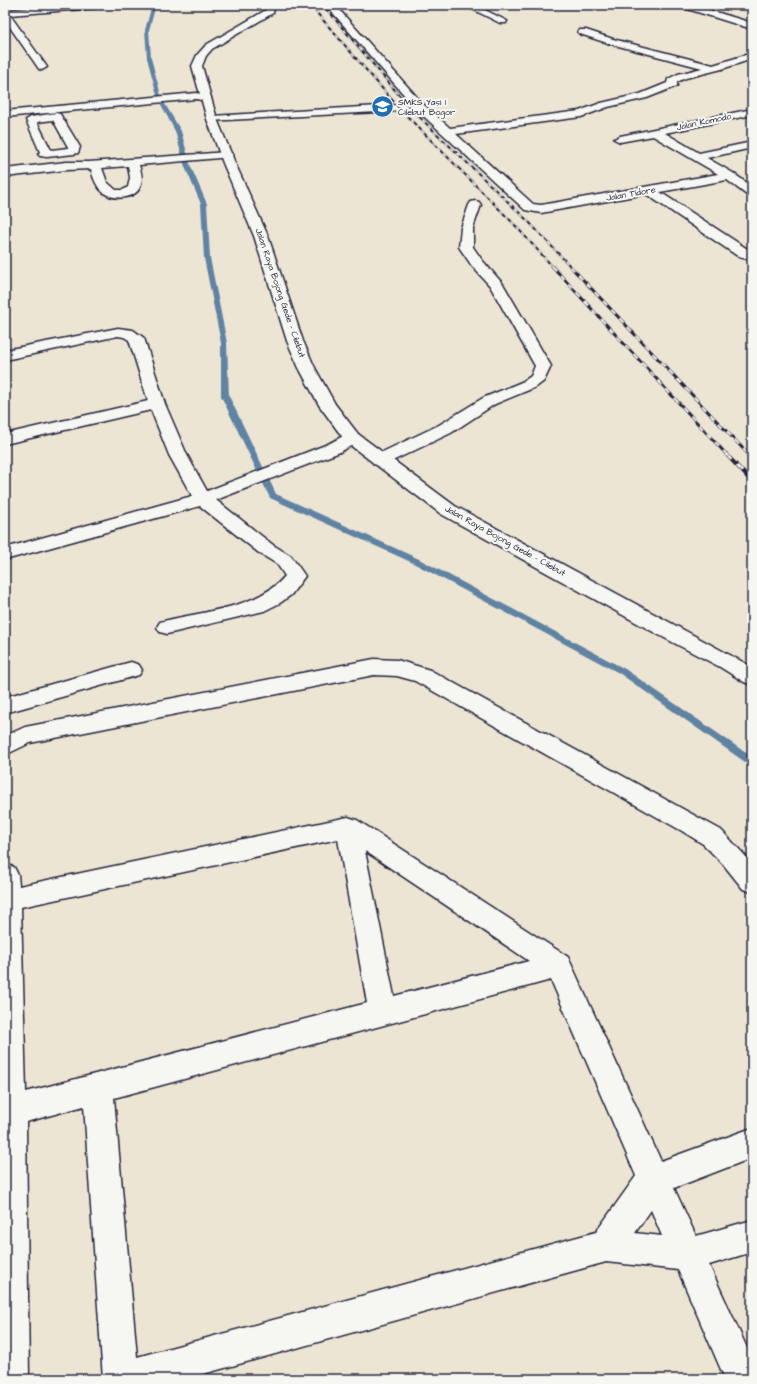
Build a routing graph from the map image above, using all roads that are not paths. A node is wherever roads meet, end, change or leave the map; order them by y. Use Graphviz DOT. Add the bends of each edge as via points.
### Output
graph roads {
  1 [pos="95,5"];
  2 [pos="271,5"];
  3 [pos="330,5"];
  4 [pos="468,5"];
  5 [pos="684,5"];
  6 [pos="5,14"];
  7 [pos="746,14"];
  8 [pos="726,17"];
  9 [pos="503,21"];
  10 [pos="752,26"];
  11 [pos="583,32"];
  12 [pos="752,56"];
  13 [pos="42,67"];
  14 [pos="713,68"];
  15 [pos="206,98"];
  16 [pos="420,107"];
  17 [pos="752,112"];
  18 [pos="5,114"];
  19 [pos="212,119"];
  20 [pos="447,132"];
  21 [pos="655,132"];
  22 [pos="620,139"];
  23 [pos="752,145"];
  24 [pos="47,154"];
  25 [pos="221,155"];
  26 [pos="33,156"];
  27 [pos="697,157"];
  28 [pos="132,162"];
  29 [pos="93,166"];
  30 [pos="5,173"];
  31 [pos="729,176"];
  32 [pos="5,181"];
  33 [pos="667,188"];
  34 [pos="749,188"];
  35 [pos="650,191"];
  36 [pos="680,196"];
  37 [pos="475,205"];
  38 [pos="752,256"];
  39 [pos="5,355"];
  40 [pos="158,404"];
  41 [pos="352,438"];
  42 [pos="5,439"];
  43 [pos="380,460"];
  44 [pos="204,499"];
  45 [pos="5,554"];
  46 [pos="167,627"];
  47 [pos="131,670"];
  48 [pos="752,677"];
  49 [pos="5,705"];
  50 [pos="5,746"];
  51 [pos="348,827"];
  52 [pos="752,881"];
  53 [pos="6,887"];
  54 [pos="558,966"];
  55 [pos="382,1013"];
  56 [pos="98,1088"];
  57 [pos="11,1111"];
  58 [pos="752,1143"];
  59 [pos="653,1180"];
  60 [pos="752,1236"];
  61 [pos="606,1246"];
  62 [pos="687,1255"];
  63 [pos="11,1379"];
  64 [pos="122,1379"];
  65 [pos="743,1379"];
  1 -- 6 [label="street"];
  2 -- 15 [label="street, Jalan Raya Bojong Gede - Cilebut" via="270,11 220,39 202,55 197,66"];
  3 -- 16 [label="street"];
  4 -- 9 [label="street"];
  5 -- 8 [label="street"];
  6 -- 13 [label="street"];
  7 -- 8 [label="street"];
  8 -- 10 [label="street"];
  11 -- 14 [label="street"];
  12 -- 14 [label="street"];
  14 -- 20 [label="street" via="682,76 666,88 581,114"];
  15 -- 18 [label="street" via="201,96"];
  15 -- 19 [label="street, Jalan Raya Bojong Gede - Cilebut"];
  16 -- 19 [label="street"];
  16 -- 20 [label="street"];
  17 -- 21 [label="street, Jalan Komodo"];
  19 -- 25 [label="street, Jalan Raya Bojong Gede - Cilebut"];
  20 -- 35 [label="street, Jalan Tidore" via="533,209 541,210"];
  21 -- 22 [label="street, Jalan Komodo"];
  21 -- 27 [label="street"];
  23 -- 27 [label="street"];
  24 -- 26 [label="street"];
  25 -- 28 [label="street"];
  25 -- 41 [label="street, Jalan Raya Bojong Gede - Cilebut" via="261,236 295,341 307,368 327,405"];
  27 -- 31 [label="street"];
  28 -- 29 [label="street"];
  28 -- 29 [label="street" via="136,178 134,188 128,193 120,194 104,188"];
  29 -- 30 [label="street" via="66,166"];
  29 -- 32 [label="street" via="77,172"];
  31 -- 33 [label="street, Jalan Tidore"];
  31 -- 34 [label="street"];
  33 -- 35 [label="street, Jalan Tidore"];
  33 -- 36 [label="street"];
  35 -- 38 [label="street" via="744,254"];
  37 -- 43 [label="street" via="467,228 466,247 496,284 543,366 541,372 530,384 489,401 446,429"];
  39 -- 40 [label="street" via="118,332 128,333 136,338"];
  40 -- 42 [label="street"];
  40 -- 44 [label="street" via="178,455"];
  41 -- 43 [label="street, Jalan Raya Bojong Gede - Cilebut"];
  41 -- 44 [label="street" via="334,448"];
  43 -- 48 [label="street, Jalan Raya Bojong Gede - Cilebut" via="448,510"];
  44 -- 45 [label="street"];
  44 -- 46 [label="street" via="266,549 284,560 295,576 284,590 257,606"];
  47 -- 49 [label="street"];
  50 -- 52 [label="street" via="25,736 374,667 397,668 422,675 691,824 712,837"];
  51 -- 53 [label="street"];
  51 -- 54 [label="street"];
  51 -- 55 [label="street"];
  53 -- 57 [label="street"];
  54 -- 55 [label="street"];
  54 -- 59 [label="street"];
  55 -- 56 [label="street"];
  56 -- 57 [label="street"];
  56 -- 64 [label="street"];
  57 -- 63 [label="street"];
  58 -- 59 [label="street"];
  59 -- 61 [label="street"];
  59 -- 62 [label="street"];
  60 -- 62 [label="street"];
  61 -- 62 [label="street"];
  61 -- 64 [label="street"];
  62 -- 65 [label="street"];
}
